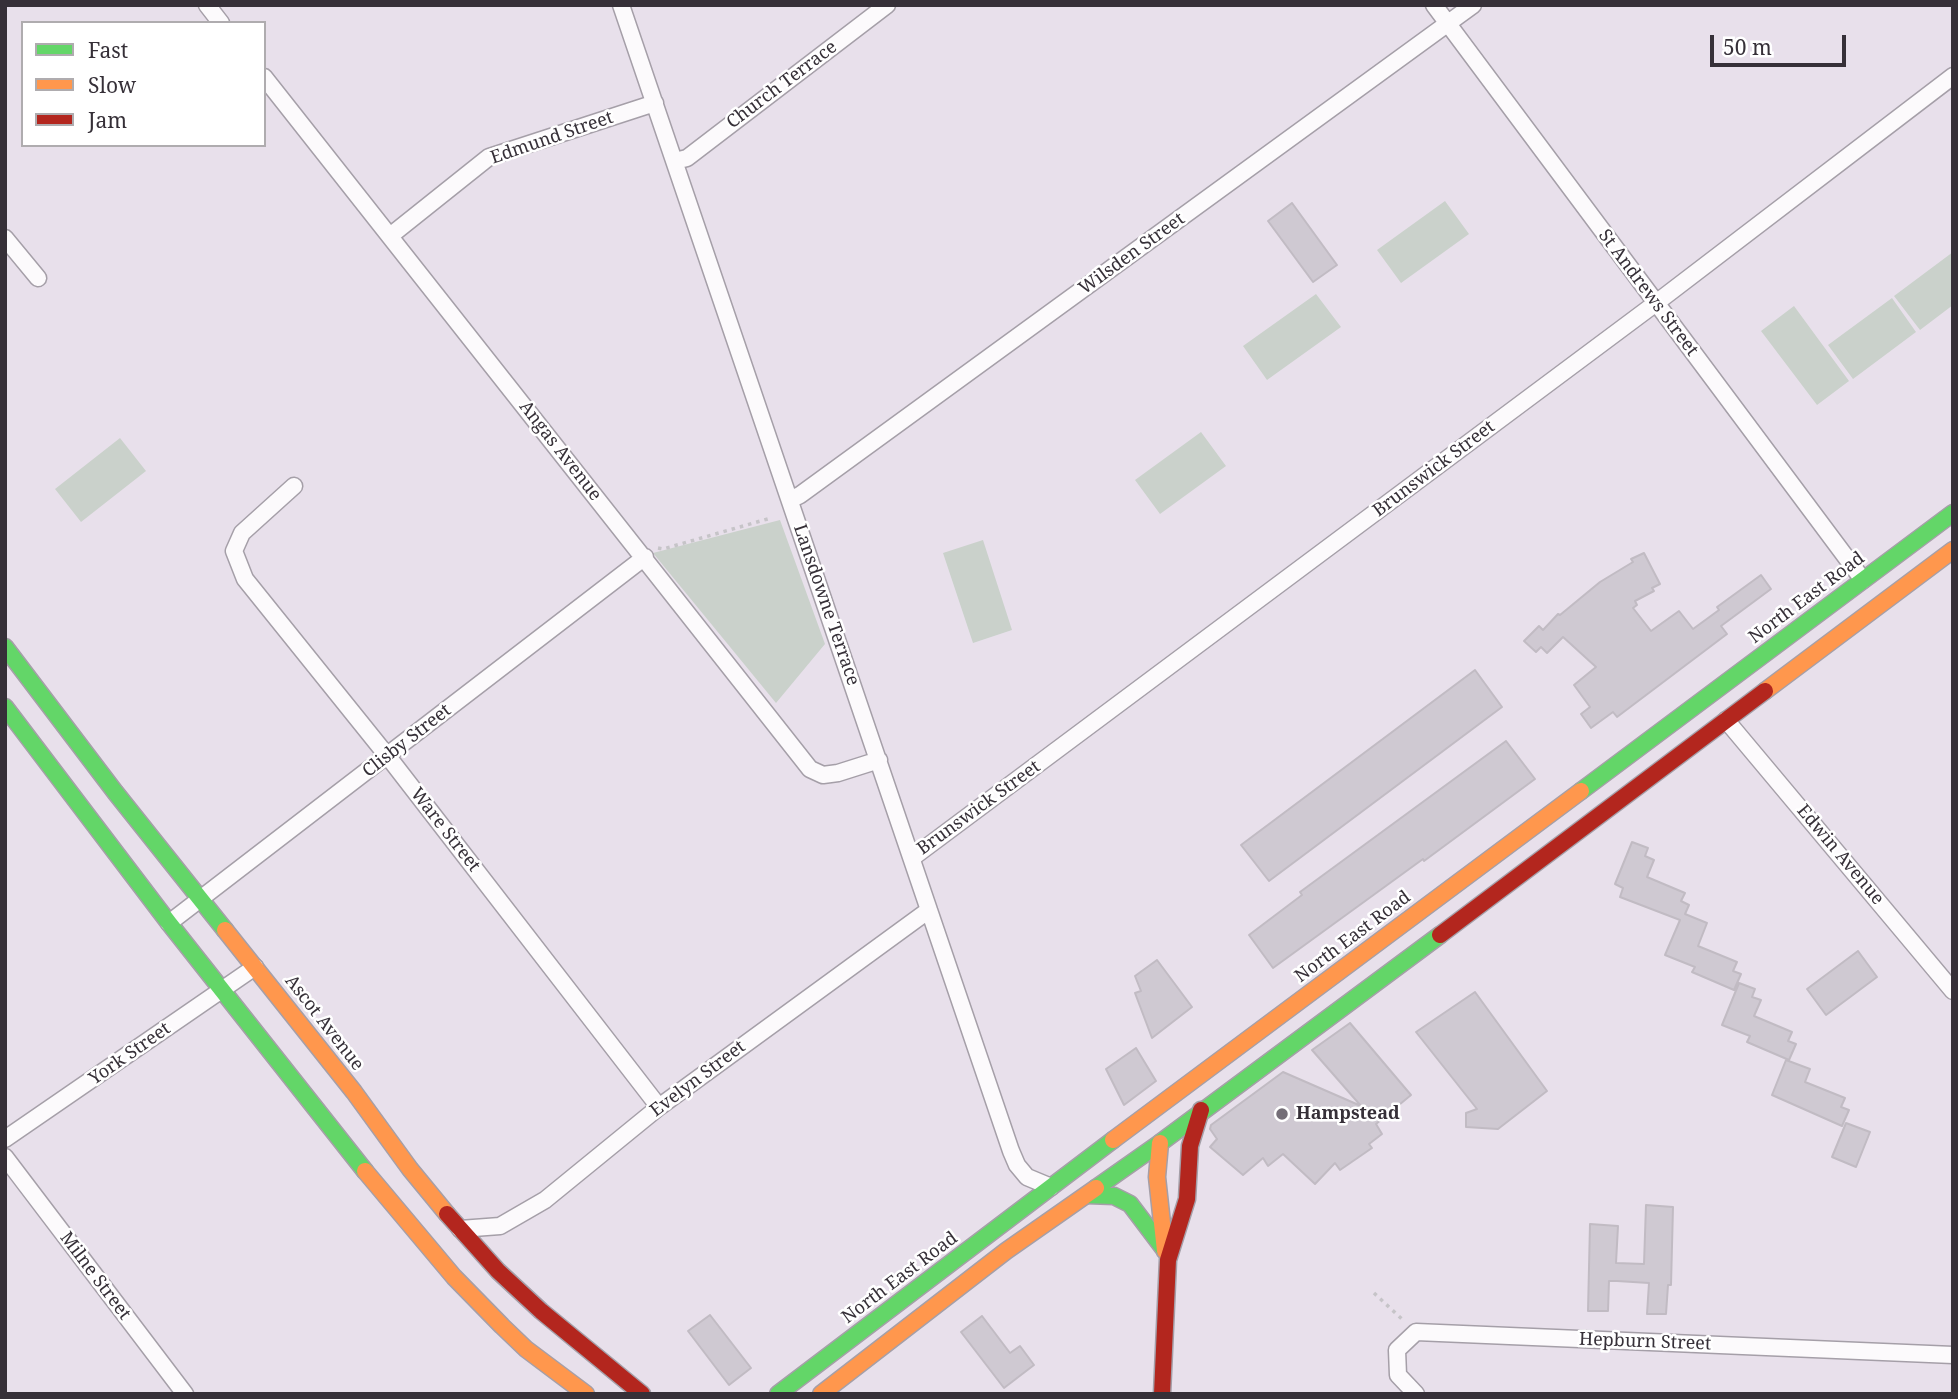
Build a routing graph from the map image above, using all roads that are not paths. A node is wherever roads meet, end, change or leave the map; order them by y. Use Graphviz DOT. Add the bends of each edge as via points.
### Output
graph roads {
  1 [pos="207,5"];
  2 [pos="621,5"];
  3 [pos="887,5"];
  4 [pos="1434,5"];
  5 [pos="1473,5"];
  6 [pos="219,21"];
  7 [pos="1447,25"];
  8 [pos="1953,76"];
  9 [pos="266,80"];
  10 [pos="654,103"];
  11 [pos="674,161"];
  12 [pos="390,236"];
  13 [pos="5,237"];
  14 [pos="38,278"];
  15 [pos="1656,303"];
  16 [pos="294,486"];
  17 [pos="790,500"];
  18 [pos="1953,513"];
  19 [pos="1953,550"];
  20 [pos="649,552"];
  21 [pos="1863,580"];
  22 [pos="1880,604"];
  23 [pos="5,647"];
  24 [pos="5,708"];
  25 [pos="1727,720"];
  26 [pos="388,756"];
  27 [pos="879,760"];
  28 [pos="912,858"];
  29 [pos="201,899"];
  30 [pos="929,909"];
  31 [pos="169,923"];
  32 [pos="255,967"];
  33 [pos="222,990"];
  34 [pos="1953,991"];
  35 [pos="1177,1093"];
  36 [pos="659,1107"];
  37 [pos="1201,1110"];
  38 [pos="5,1139"];
  39 [pos="1160,1143"];
  40 [pos="5,1157"];
  41 [pos="1051,1187"];
  42 [pos="1087,1195"];
  43 [pos="460,1229"];
  44 [pos="1166,1254"];
  45 [pos="1953,1355"];
  46 [pos="185,1394"];
  47 [pos="586,1394"];
  48 [pos="642,1394"];
  49 [pos="778,1394"];
  50 [pos="821,1394"];
  51 [pos="1162,1394"];
  52 [pos="1416,1394"];
  1 -- 6 [label="street"];
  2 -- 10 [label="street, Lansdowne Terrace"];
  3 -- 11 [label="street, Church Terrace" via="687,158"];
  4 -- 7 [label="street, St Andrews Street"];
  5 -- 7 [label="street, Wilsden Street"];
  7 -- 15 [label="street, St Andrews Street"];
  7 -- 17 [label="street, Wilsden Street"];
  8 -- 15 [label="street, Brunswick Street"];
  9 -- 12 [label="street, Angas Avenue"];
  10 -- 11 [label="street, Lansdowne Terrace"];
  10 -- 12 [label="street, Edmund Street" via="489,157"];
  11 -- 17 [label="street, Lansdowne Terrace"];
  12 -- 20 [label="street, Angas Avenue"];
  13 -- 14 [label="street"];
  15 -- 21 [label="street, St Andrews Street"];
  15 -- 28 [label="street, Brunswick Street"];
  16 -- 26 [label="street, Ware Street" via="242,533 234,551 245,579"];
  17 -- 27 [label="street, Lansdowne Terrace"];
  18 -- 21 [label="main road, North East Road"];
  19 -- 22 [label="main road"];
  20 -- 26 [label="street, Clisby Street"];
  20 -- 27 [label="street, Angas Avenue" via="810,769 822,775 838,773"];
  21 -- 22 [label="main road"];
  21 -- 35 [label="main road, North East Road"];
  22 -- 25 [label="main road"];
  23 -- 29 [label="main road, Ascot Avenue"];
  24 -- 31 [label="main road"];
  25 -- 34 [label="street, Edwin Avenue"];
  25 -- 37 [label="main road"];
  26 -- 29 [label="street, Clisby Street"];
  26 -- 36 [label="street, Ware Street"];
  27 -- 28 [label="street, Lansdowne Terrace"];
  28 -- 30 [label="street, Lansdowne Terrace"];
  29 -- 31 [label="street, Clisby Street"];
  29 -- 32 [label="main road, Ascot Avenue"];
  30 -- 36 [label="street, Evelyn Street"];
  30 -- 41 [label="street, Lansdowne Terrace" via="1017,1165 1027,1177"];
  31 -- 33 [label="main road"];
  32 -- 33 [label="street, York Street"];
  32 -- 43 [label="main road, Ascot Avenue"];
  33 -- 38 [label="street, York Street"];
  33 -- 47 [label="main road" via="454,1277 526,1349"];
  35 -- 39 [label="main road"];
  35 -- 41 [label="main road, North East Road"];
  36 -- 43 [label="street, Evelyn Street" via="545,1200 500,1226"];
  37 -- 39 [label="main road"];
  37 -- 44 [label="main road" via="1190,1146 1187,1199"];
  39 -- 42 [label="main road"];
  39 -- 44 [label="main road" via="1157,1177"];
  40 -- 46 [label="street, Milne Street"];
  41 -- 49 [label="main road, North East Road"];
  42 -- 44 [label="main road" via="1114,1196 1130,1204"];
  42 -- 50 [label="main road" via="1006,1251"];
  43 -- 48 [label="main road, Ascot Avenue" via="533,1303"];
  44 -- 51 [label="main road"];
  45 -- 52 [label="street, Hepburn Street" via="1416,1332 1397,1350 1398,1376"];
}
